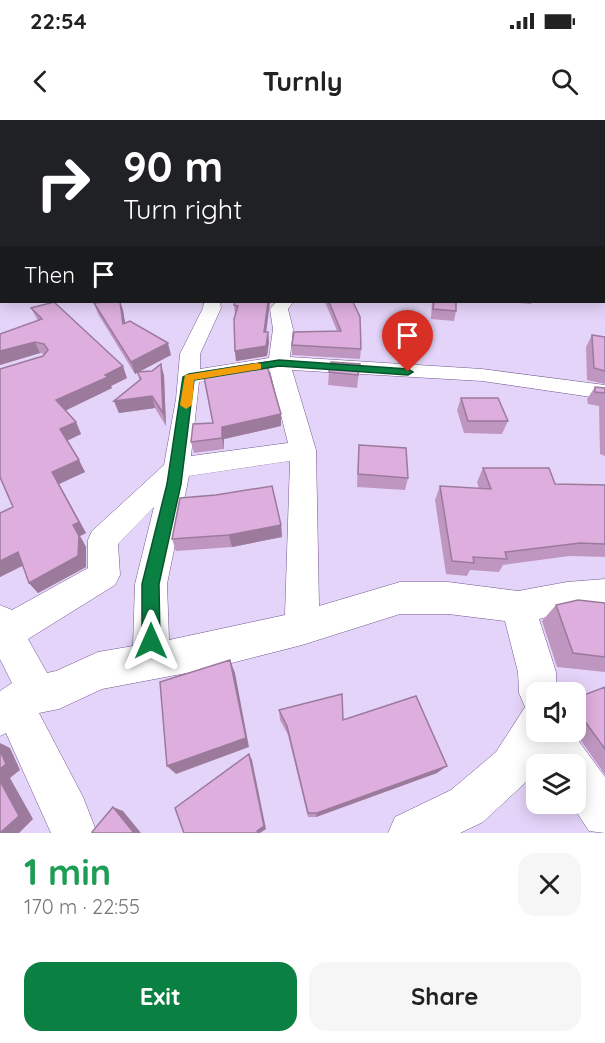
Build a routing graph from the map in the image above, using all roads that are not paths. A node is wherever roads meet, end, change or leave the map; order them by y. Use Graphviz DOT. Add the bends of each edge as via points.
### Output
graph roads {
  1 [pos="212,303"];
  2 [pos="284,303"];
  3 [pos="279,363"];
  4 [pos="189,377"];
  5 [pos="605,392"];
  6 [pos="303,450"];
  7 [pos="177,468"];
  8 [pos="605,594"];
  9 [pos="518,606"];
  10 [pos="3,628"];
  11 [pos="302,628"];
  12 [pos="151,660"];
  13 [pos="537,682"];
  14 [pos="15,705"];
  15 [pos="526,741"];
  16 [pos="586,787"];
  17 [pos="605,815"];
  18 [pos="74,833"];
  19 [pos="411,833"];
  1 -- 4 [label="street" via="190,354"];
  2 -- 3 [label="street" via="279,309 283,329"];
  3 -- 4 [label="street"];
  3 -- 5 [label="street" via="482,375"];
  3 -- 6 [label="street"];
  4 -- 7 [label="street"];
  6 -- 7 [label="street"];
  6 -- 11 [label="street"];
  7 -- 10 [label="street" via="103,540 104,575"];
  7 -- 12 [label="street" via="151,584"];
  8 -- 9 [label="street"];
  9 -- 11 [label="street" via="448,598 400,598"];
  9 -- 13 [label="street"];
  10 -- 14 [label="street" via="31,681"];
  11 -- 12 [label="street" via="208,651"];
  12 -- 14 [label="street" via="98,670 59,690"];
  14 -- 18 [label="street"];
  15 -- 19 [label="street" via="511,767 467,806"];
  16 -- 17 [label="street"];
}
